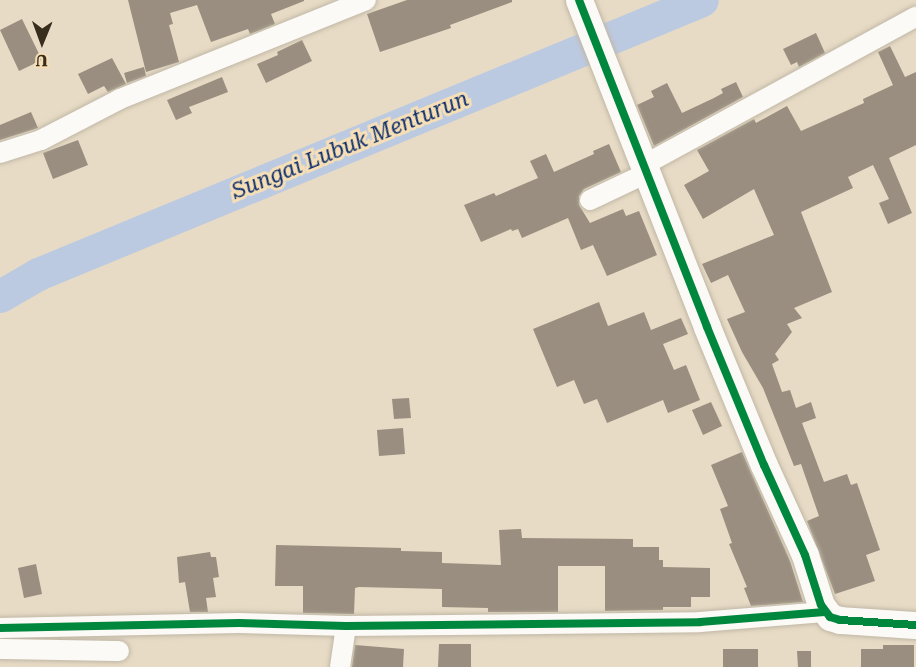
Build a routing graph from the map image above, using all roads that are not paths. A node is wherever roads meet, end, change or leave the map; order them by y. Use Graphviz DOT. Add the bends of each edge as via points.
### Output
graph roads {
  1 [pos="366,0"];
  2 [pos="579,0"];
  3 [pos="916,17"];
  4 [pos="0,153"];
  5 [pos="646,169"];
  6 [pos="590,200"];
  7 [pos="825,612"];
  8 [pos="126,625"];
  9 [pos="916,625"];
  10 [pos="346,626"];
  11 [pos="0,628"];
  12 [pos="0,649"];
  13 [pos="118,659"];
  14 [pos="340,667"];
  1 -- 4 [label="street" via="120,99 41,140"];
  2 -- 5 [label="street"];
  3 -- 5 [label="street"];
  5 -- 6 [label="street"];
  5 -- 7 [label="street"];
  7 -- 9 [label="street" via="840,620"];
  7 -- 10 [label="street" via="700,622"];
  8 -- 10 [label="street"];
  8 -- 11 [label="street"];
  8 -- 13 [label="street"];
  10 -- 14 [label="street"];
  12 -- 13 [label="street"];
}
